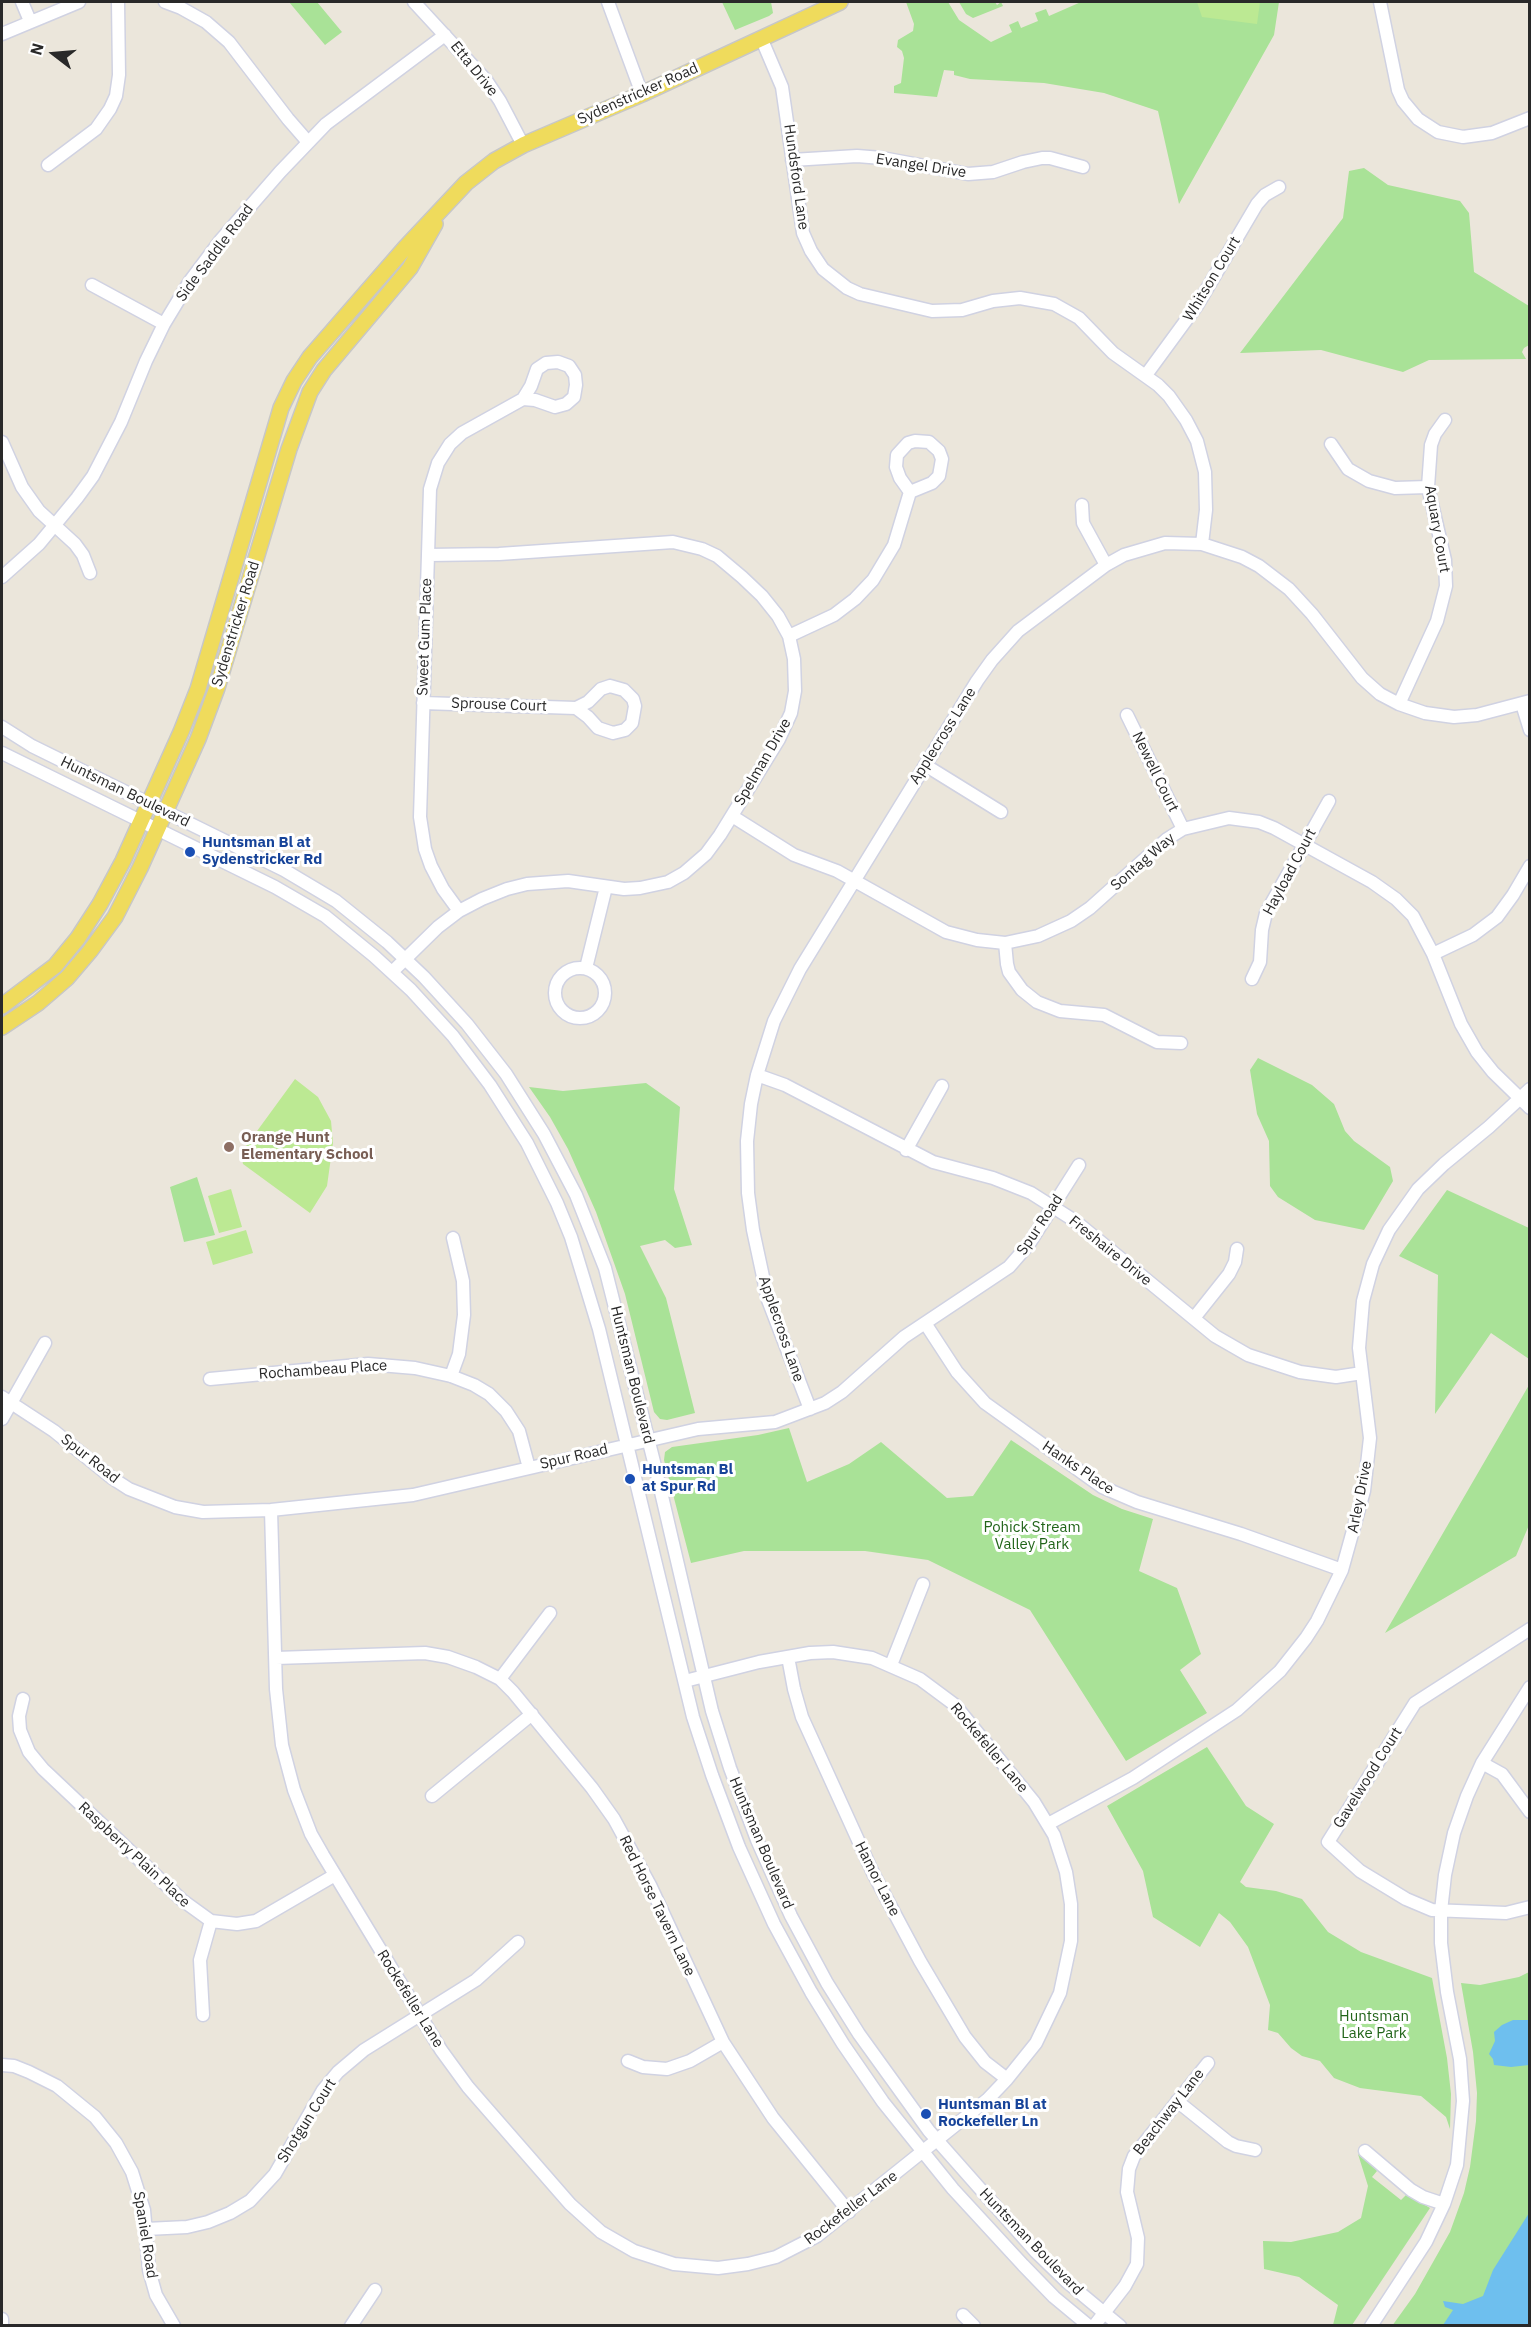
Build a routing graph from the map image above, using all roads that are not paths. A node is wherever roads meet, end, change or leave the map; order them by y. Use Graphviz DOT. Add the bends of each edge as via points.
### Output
graph roads {
  1 [pos="22,2"];
  2 [pos="79,2"];
  3 [pos="118,2"];
  4 [pos="165,2"];
  5 [pos="414,2"];
  6 [pos="608,2"];
  7 [pos="840,2"];
  8 [pos="1380,2"];
  9 [pos="30,21"];
  10 [pos="2,34"];
  11 [pos="446,34"];
  12 [pos="762,39"];
  13 [pos="642,94"];
  14 [pos="1530,118"];
  15 [pos="308,142"];
  16 [pos="523,145"];
  17 [pos="792,160"];
  18 [pos="48,165"];
  19 [pos="1083,167"];
  20 [pos="1279,187"];
  21 [pos="447,203"];
  22 [pos="92,285"];
  23 [pos="164,324"];
  24 [pos="1146,375"];
  25 [pos="523,399"];
  26 [pos="1445,420"];
  27 [pos="2,442"];
  28 [pos="1331,444"];
  29 [pos="1428,487"];
  30 [pos="910,492"];
  31 [pos="1082,505"];
  32 [pos="55,526"];
  33 [pos="1202,544"];
  34 [pos="428,555"];
  35 [pos="1106,565"];
  36 [pos="90,573"];
  37 [pos="2,577"];
  38 [pos="789,636"];
  39 [pos="423,703"];
  40 [pos="1526,703"];
  41 [pos="1399,704"];
  42 [pos="576,708"];
  43 [pos="1127,715"];
  44 [pos="5,730"];
  45 [pos="1530,730"];
  46 [pos="2,746"];
  47 [pos="2,753"];
  48 [pos="926,765"];
  49 [pos="1329,801"];
  50 [pos="149,804"];
  51 [pos="166,812"];
  52 [pos="1001,812"];
  53 [pos="732,816"];
  54 [pos="141,821"];
  55 [pos="1183,829"];
  56 [pos="158,830"];
  57 [pos="1304,845"];
  58 [pos="1530,866"];
  59 [pos="854,880"];
  60 [pos="606,887"];
  61 [pos="459,911"];
  62 [pos="1005,943"];
  63 [pos="1433,954"];
  64 [pos="406,958"];
  65 [pos="586,968"];
  66 [pos="392,972"];
  67 [pos="1252,979"];
  68 [pos="2,1006"];
  69 [pos="2,1027"];
  70 [pos="1181,1043"];
  71 [pos="757,1075"];
  72 [pos="942,1086"];
  73 [pos="1530,1089"];
  74 [pos="1520,1098"];
  75 [pos="1530,1108"];
  76 [pos="906,1150"];
  77 [pos="1079,1165"];
  78 [pos="1053,1206"];
  79 [pos="453,1238"];
  80 [pos="1237,1249"];
  81 [pos="1194,1318"];
  82 [pos="925,1323"];
  83 [pos="45,1343"];
  84 [pos="1362,1373"];
  85 [pos="451,1376"];
  86 [pos="210,1379"];
  87 [pos="6,1400"];
  88 [pos="810,1409"];
  89 [pos="2,1419"];
  90 [pos="648,1440"];
  91 [pos="628,1445"];
  92 [pos="529,1468"];
  93 [pos="271,1510"];
  94 [pos="1342,1570"];
  95 [pos="923,1584"];
  96 [pos="550,1613"];
  97 [pos="1530,1629"];
  98 [pos="1517,1637"];
  99 [pos="1530,1646"];
  100 [pos="788,1657"];
  101 [pos="276,1658"];
  102 [pos="891,1665"];
  103 [pos="702,1676"];
  104 [pos="500,1679"];
  105 [pos="685,1681"];
  106 [pos="1530,1687"];
  107 [pos="23,1698"];
  108 [pos="532,1714"];
  109 [pos="1482,1763"];
  110 [pos="432,1796"];
  111 [pos="1530,1812"];
  112 [pos="1048,1824"];
  113 [pos="335,1875"];
  114 [pos="1530,1908"];
  115 [pos="1441,1911"];
  116 [pos="211,1920"];
  117 [pos="518,1942"];
  118 [pos="203,2015"];
  119 [pos="420,2017"];
  120 [pos="723,2042"];
  121 [pos="628,2061"];
  122 [pos="1208,2063"];
  123 [pos="2,2065"];
  124 [pos="1007,2079"];
  125 [pos="1177,2101"];
  126 [pos="937,2141"];
  127 [pos="1255,2150"];
  128 [pos="1365,2151"];
  129 [pos="922,2152"];
  130 [pos="1444,2204"];
  131 [pos="849,2212"];
  132 [pos="146,2229"];
  133 [pos="375,2290"];
  134 [pos="1104,2313"];
  135 [pos="963,2315"];
  136 [pos="2,2319"];
  137 [pos="2,2325"];
  138 [pos="174,2325"];
  139 [pos="351,2325"];
  140 [pos="974,2325"];
  141 [pos="1089,2325"];
  142 [pos="1094,2325"];
  143 [pos="1120,2325"];
  144 [pos="1371,2325"];
  1 -- 9 [label="street"];
  2 -- 9 [label="street"];
  3 -- 18 [label="street" via="116,96 96,129"];
  4 -- 15 [label="street" via="206,22 229,42"];
  5 -- 11 [label="street, Etta Drive"];
  6 -- 13 [label="street"];
  7 -- 12 [label="main road, Sydenstricker Road"];
  8 -- 14 [label="street" via="1398,90 1418,119 1438,132 1463,137 1492,133"];
  9 -- 10 [label="street"];
  11 -- 15 [label="street, Side Saddle Road" via="336,116"];
  11 -- 16 [label="street, Etta Drive" via="486,80"];
  12 -- 13 [label="main road, Sydenstricker Road"];
  12 -- 17 [label="street, Hundsford Lane" via="782,87"];
  13 -- 16 [label="main road, Sydenstricker Road"];
  15 -- 23 [label="street, Side Saddle Road" via="220,241"];
  16 -- 21 [label="main road, Sydenstricker Road" via="494,161"];
  17 -- 19 [label="street, Evangel Drive" via="857,156 968,174 993,172 1042,158"];
  17 -- 24 [label="street, Hundsford Lane" via="807,243 824,269 847,288 878,300 938,312 1009,298 1046,301 1079,318 1113,353"];
  20 -- 24 [label="street, Whitson Court" via="1265,195 1253,210 1198,304"];
  21 -- 50 [label="main road, Sydenstricker Road" via="310,357 294,381 270,442 198,689"];
  21 -- 51 [label="main road, Sydenstricker Road" via="410,268 310,392 217,688"];
  22 -- 23 [label="street"];
  23 -- 32 [label="street, Side Saddle Road" via="104,456"];
  24 -- 33 [label="street, Hundsford Lane" via="1181,411 1200,452 1207,492"];
  25 -- 25 [label="street" via="537,369 546,363 569,366 575,375 574,396 566,404 555,407"];
  25 -- 34 [label="street, Sweet Gum Place" via="470,428 444,453 430,489"];
  26 -- 29 [label="street, Aquary Court" via="1431,445"];
  27 -- 32 [label="street" via="22,487"];
  28 -- 29 [label="street" via="1348,469 1369,481 1395,488"];
  29 -- 41 [label="street, Aquary Court" via="1445,560 1446,586 1437,621"];
  30 -- 30 [label="street" via="896,467 897,455 908,443 929,442 942,459 939,476"];
  30 -- 38 [label="street" via="894,545 873,580 834,615"];
  31 -- 35 [label="street" via="1083,523"];
  32 -- 36 [label="street" via="83,555"];
  32 -- 37 [label="street, Side Saddle Road"];
  33 -- 35 [label="street, Applecross Lane" via="1150,546"];
  33 -- 41 [label="street, Applecross Lane" via="1242,557 1289,589 1362,678"];
  34 -- 38 [label="street, Spelman Drive" via="686,544 717,556 742,577 772,607"];
  34 -- 39 [label="street, Sweet Gum Place"];
  35 -- 48 [label="street, Applecross Lane" via="1006,642 977,681"];
  38 -- 53 [label="street, Spelman Drive" via="796,671 791,713 779,740"];
  39 -- 42 [label="street, Sprouse Court"];
  39 -- 61 [label="street, Sweet Gum Place" via="421,831 431,866"];
  40 -- 41 [label="street, Applecross Lane" via="1454,717"];
  40 -- 45 [label="street"];
  42 -- 42 [label="street" via="610,686 629,694 635,713 626,729 614,733 598,728"];
  43 -- 55 [label="street, Newell Court"];
  44 -- 46 [label="street"];
  44 -- 50 [label="street, Huntsman Boulevard"];
  47 -- 54 [label="street, Huntsman Boulevard"];
  48 -- 52 [label="street"];
  48 -- 59 [label="street, Applecross Lane"];
  49 -- 57 [label="street, Hayload Court"];
  50 -- 51 [label="street, Huntsman Boulevard"];
  50 -- 54 [label="main road, Sydenstricker Road"];
  51 -- 56 [label="main road, Sydenstricker Road"];
  51 -- 64 [label="street, Huntsman Boulevard" via="317,888"];
  53 -- 59 [label="street, Sontag Way" via="794,855"];
  53 -- 60 [label="street, Spelman Drive" via="706,854 684,873 652,886"];
  54 -- 56 [label="street, Huntsman Boulevard"];
  54 -- 68 [label="main road, Sydenstricker Road" via="100,904 78,938 55,966"];
  55 -- 57 [label="street, Sontag Way" via="1216,819 1243,819 1274,828"];
  55 -- 62 [label="street, Sontag Way" via="1071,921 1038,936"];
  56 -- 66 [label="street, Huntsman Boulevard" via="307,905"];
  56 -- 69 [label="main road, Sydenstricker Road" via="114,917 90,951 67,978"];
  57 -- 63 [label="street, Sontag Way" via="1396,899 1420,926"];
  57 -- 67 [label="street, Hayload Court" via="1266,913 1260,962"];
  58 -- 63 [label="street" via="1497,917 1473,935"];
  59 -- 62 [label="street, Sontag Way" via="946,932"];
  59 -- 71 [label="street, Applecross Lane" via="784,998"];
  60 -- 61 [label="street, Spelman Drive" via="568,881 526,884"];
  60 -- 65 [label="street"];
  61 -- 64 [label="street, Spelman Drive"];
  62 -- 70 [label="street" via="1009,972 1037,1002 1060,1011 1104,1015 1157,1042"];
  63 -- 74 [label="street, Sontag Way" via="1461,1024 1477,1052"];
  64 -- 66 [label="street, Spelman Drive"];
  64 -- 90 [label="street, Huntsman Boulevard" via="499,1065 544,1134 576,1196 605,1268"];
  65 -- 65 [label="street" via="602,981 604,1002 595,1013 574,1017 558,1005 556,984 565,972"];
  66 -- 91 [label="street, Huntsman Boulevard" via="471,1059 513,1119 545,1177 588,1289"];
  71 -- 76 [label="street, Freshaire Drive" via="785,1085"];
  71 -- 88 [label="street, Applecross Lane" via="747,1141 753,1230 768,1300"];
  72 -- 76 [label="street"];
  73 -- 74 [label="street, Arley Drive"];
  74 -- 75 [label="street, Sontag Way"];
  74 -- 84 [label="street, Arley Drive" via="1430,1177 1389,1230 1373,1264 1363,1301 1359,1348"];
  76 -- 78 [label="street, Freshaire Drive" via="940,1165 1014,1185"];
  77 -- 78 [label="street, Spur Road"];
  78 -- 81 [label="street, Freshaire Drive"];
  78 -- 82 [label="street, Spur Road" via="1009,1267"];
  79 -- 85 [label="street" via="463,1281 464,1315 459,1354"];
  80 -- 81 [label="street" via="1229,1274"];
  81 -- 84 [label="street, Freshaire Drive" via="1221,1341 1273,1365 1326,1376"];
  82 -- 88 [label="street, Spur Road" via="842,1392"];
  82 -- 94 [label="street, Hanks Place" via="957,1372 986,1403 1102,1487"];
  83 -- 87 [label="street"];
  84 -- 94 [label="street, Arley Drive" via="1370,1438 1368,1468"];
  85 -- 86 [label="street, Rochambeau Place" via="368,1364"];
  85 -- 92 [label="street, Rochambeau Place" via="489,1394 506,1411 519,1431"];
  87 -- 89 [label="street"];
  87 -- 93 [label="street, Spur Road" via="54,1431 112,1478 149,1498 203,1512"];
  88 -- 90 [label="street, Spur Road" via="775,1422 698,1429"];
  90 -- 91 [label="street, Spur Road"];
  90 -- 103 [label="street, Huntsman Boulevard"];
  91 -- 92 [label="street, Spur Road"];
  91 -- 105 [label="street, Huntsman Boulevard"];
  92 -- 93 [label="street, Spur Road" via="413,1495"];
  93 -- 101 [label="street, Rockefeller Lane"];
  94 -- 112 [label="street, Arley Drive" via="1306,1638 1250,1700 1133,1778"];
  95 -- 102 [label="street"];
  96 -- 104 [label="street"];
  97 -- 98 [label="street, Gavelwood Court"];
  98 -- 99 [label="street"];
  98 -- 115 [label="street, Gavelwood Court" via="1415,1702 1328,1842 1360,1871 1406,1899"];
  100 -- 102 [label="street, Rockefeller Lane" via="839,1653"];
  100 -- 103 [label="street, Rockefeller Lane"];
  100 -- 124 [label="street, Hamor Lane" via="802,1717 873,1873 969,2042 985,2062"];
  101 -- 104 [label="street, Red Horse Tavern Lane" via="425,1653 466,1662"];
  101 -- 113 [label="street, Rockefeller Lane" via="278,1718 287,1769 311,1834"];
  102 -- 112 [label="street, Rockefeller Lane" via="920,1679 955,1706 1019,1782"];
  103 -- 105 [label="street, Rockefeller Lane"];
  103 -- 126 [label="street, Huntsman Boulevard" via="730,1768 791,1916 859,2034"];
  104 -- 108 [label="street, Red Horse Tavern Lane"];
  105 -- 129 [label="street, Huntsman Boulevard" via="712,1775 774,1924 843,2044"];
  106 -- 109 [label="street"];
  107 -- 116 [label="street, Raspberry Plain Place" via="20,1730 32,1757 182,1900"];
  108 -- 110 [label="street"];
  108 -- 120 [label="street, Red Horse Tavern Lane" via="592,1788 627,1840"];
  109 -- 111 [label="street" via="1502,1774"];
  109 -- 115 [label="street" via="1454,1833"];
  112 -- 124 [label="street, Rockefeller Lane" via="1069,1888 1069,1957 1047,2025"];
  113 -- 116 [label="street, Raspberry Plain Place" via="256,1921 237,1924"];
  113 -- 119 [label="street, Rockefeller Lane"];
  114 -- 115 [label="street" via="1506,1914"];
  115 -- 130 [label="street" via="1444,1973 1460,2059 1463,2100 1457,2165"];
  116 -- 118 [label="street" via="200,1960"];
  117 -- 119 [label="street, Shotgun Court" via="476,1980"];
  119 -- 131 [label="street, Rockefeller Lane" via="468,2087 570,2204 601,2232 634,2251 689,2266 748,2264 803,2245"];
  119 -- 132 [label="street, Shotgun Court" via="364,2050 338,2072 323,2090 275,2174 250,2201 208,2222"];
  120 -- 121 [label="street" via="667,2069"];
  120 -- 131 [label="street, Red Horse Tavern Lane" via="773,2118"];
  122 -- 125 [label="street, Beachway Lane"];
  123 -- 132 [label="street, Spaniel Road" via="14,2066 50,2082 95,2117 132,2172"];
  124 -- 126 [label="street, Rockefeller Lane"];
  125 -- 127 [label="street" via="1228,2142"];
  125 -- 134 [label="street, Beachway Lane" via="1142,2143 1129,2169 1127,2192 1138,2238 1137,2264"];
  126 -- 129 [label="street, Rockefeller Lane"];
  126 -- 134 [label="street, Huntsman Boulevard" via="1036,2252"];
  128 -- 130 [label="street" via="1411,2190"];
  129 -- 131 [label="street, Rockefeller Lane"];
  129 -- 141 [label="street, Huntsman Boulevard" via="1023,2265"];
  130 -- 144 [label="street" via="1426,2242"];
  132 -- 138 [label="street, Spaniel Road" via="152,2283"];
  133 -- 139 [label="street"];
  134 -- 142 [label="street, Beachway Lane"];
  134 -- 143 [label="street, Huntsman Boulevard"];
  135 -- 140 [label="street"];
  136 -- 137 [label="street"];
}
